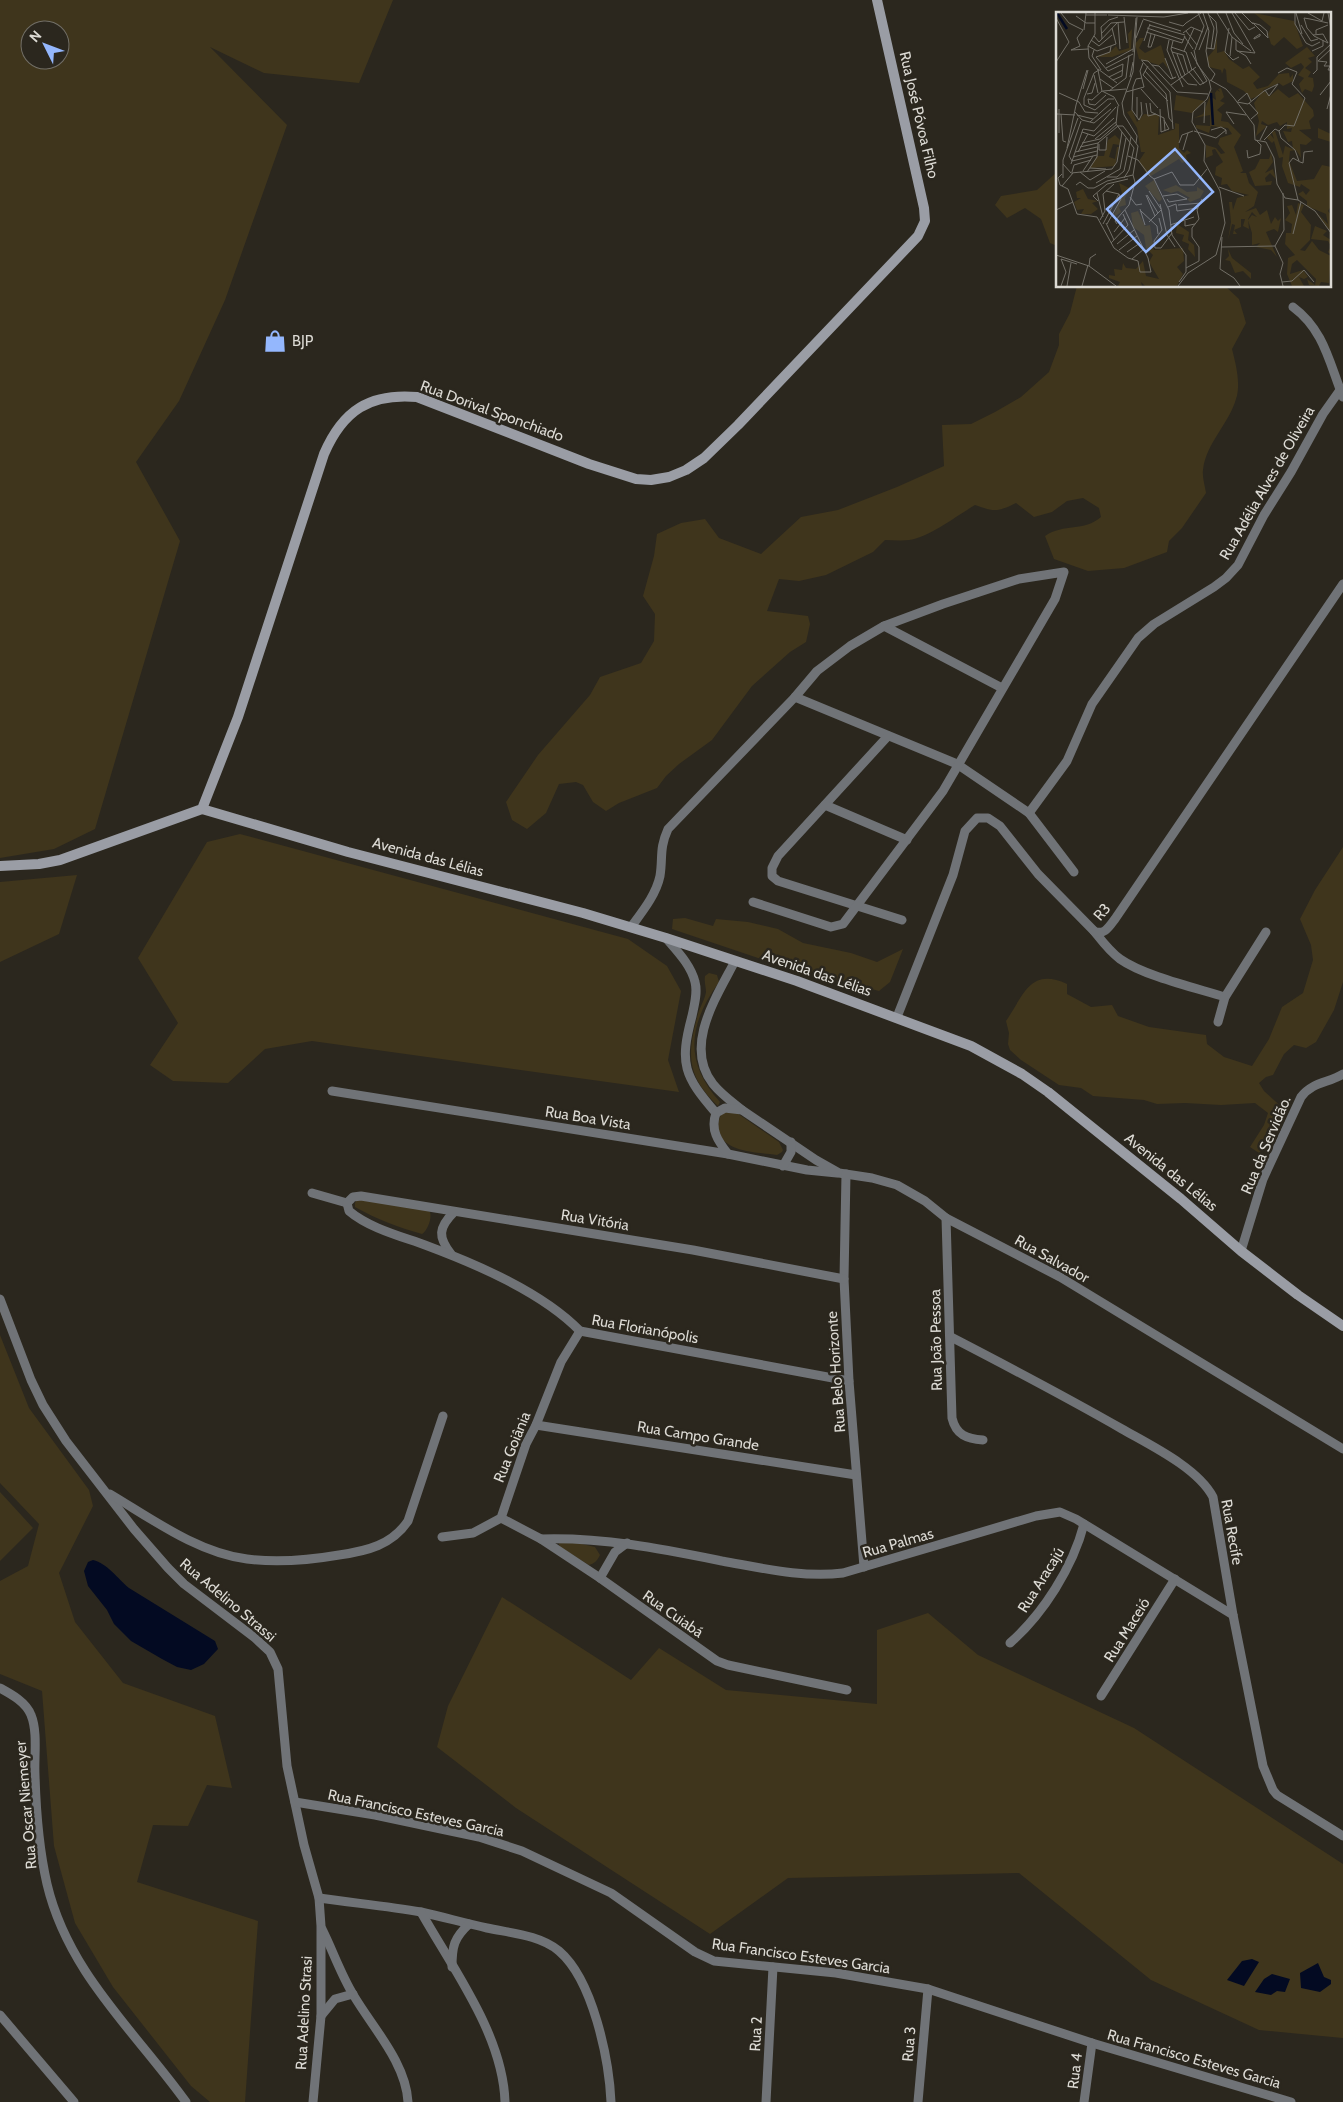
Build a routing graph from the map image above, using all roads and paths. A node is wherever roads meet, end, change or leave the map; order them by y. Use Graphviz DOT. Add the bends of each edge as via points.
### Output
graph roads {
  1 [pos="878,0"];
  2 [pos="918,236"];
  3 [pos="1293,307"];
  4 [pos="1342,393"];
  5 [pos="1343,584"];
  6 [pos="884,626"];
  7 [pos="1002,688"];
  8 [pos="795,697"];
  9 [pos="888,736"];
  10 [pos="957,764"];
  11 [pos="825,804"];
  12 [pos="202,809"];
  13 [pos="1029,813"];
  14 [pos="906,840"];
  15 [pos="0,866"];
  16 [pos="1074,872"];
  17 [pos="753,902"];
  18 [pos="857,906"];
  19 [pos="902,920"];
  20 [pos="631,927"];
  21 [pos="1094,931"];
  22 [pos="1266,932"];
  23 [pos="666,938"];
  24 [pos="735,961"];
  25 [pos="1225,997"];
  26 [pos="897,1017"];
  27 [pos="1218,1022"];
  28 [pos="1343,1074"];
  29 [pos="332,1091"];
  30 [pos="742,1110"];
  31 [pos="716,1113"];
  32 [pos="792,1142"];
  33 [pos="728,1154"];
  34 [pos="783,1166"];
  35 [pos="842,1174"];
  36 [pos="312,1193"];
  37 [pos="347,1205"];
  38 [pos="454,1212"];
  39 [pos="946,1218"];
  40 [pos="1241,1251"];
  41 [pos="451,1254"];
  42 [pos="844,1279"];
  43 [pos="0,1299"];
  44 [pos="1343,1326"];
  45 [pos="580,1331"];
  46 [pos="951,1337"];
  47 [pos="849,1381"];
  48 [pos="443,1416"];
  49 [pos="536,1425"];
  50 [pos="983,1440"];
  51 [pos="1343,1448"];
  52 [pos="856,1474"];
  53 [pos="106,1491"];
  54 [pos="501,1518"];
  55 [pos="1084,1524"];
  56 [pos="442,1537"];
  57 [pos="541,1539"];
  58 [pos="627,1543"];
  59 [pos="864,1567"];
  60 [pos="600,1578"];
  61 [pos="1175,1579"];
  62 [pos="1233,1615"];
  63 [pos="1010,1643"];
  64 [pos="0,1688"];
  65 [pos="847,1690"];
  66 [pos="1101,1696"];
  67 [pos="295,1802"];
  68 [pos="1343,1836"];
  69 [pos="319,1898"];
  70 [pos="421,1912"];
  71 [pos="469,1924"];
  72 [pos="321,1926"];
  73 [pos="452,1967"];
  74 [pos="773,1967"];
  75 [pos="928,1989"];
  76 [pos="352,1994"];
  77 [pos="0,2015"];
  78 [pos="320,2016"];
  79 [pos="1092,2043"];
  80 [pos="1260,2098"];
  81 [pos="74,2102"];
  82 [pos="186,2102"];
  83 [pos="313,2102"];
  84 [pos="408,2102"];
  85 [pos="505,2102"];
  86 [pos="611,2102"];
  87 [pos="766,2102"];
  88 [pos="918,2102"];
  89 [pos="1084,2102"];
  90 [pos="1291,2102"];
  1 -- 2 [label="street, Rua José Póvoa Filho" via="924,208 925,221"];
  2 -- 12 [label="street, Rua Dorival Sponchiado" via="731,432 704,458 669,477 636,479 589,464 418,397 397,396 354,411 333,434 324,454 238,717"];
  3 -- 4 [label="street" via="1313,324"];
  4 -- 13 [label="street, Rua Adélia Alves de Oliveira" via="1323,414 1238,566 1214,587 1154,624 1138,638 1092,704 1067,761"];
  5 -- 21 [label="street, R3" via="1115,919 1104,932"];
  6 -- 7 [label="street"];
  6 -- 7 [label="street" via="1019,579 1064,572 1055,599"];
  6 -- 8 [label="street" via="817,671"];
  7 -- 10 [label="street"];
  8 -- 9 [label="street"];
  8 -- 20 [label="street" via="668,829 662,844 660,877 647,906"];
  9 -- 10 [label="street"];
  9 -- 11 [label="street"];
  10 -- 13 [label="street"];
  10 -- 14 [label="street" via="943,791"];
  11 -- 14 [label="street"];
  11 -- 18 [label="street" via="778,856 772,876 778,881"];
  12 -- 15 [label="street" via="60,860"];
  12 -- 20 [label="street, Avenida das Lélias" via="348,852"];
  13 -- 16 [label="street"];
  14 -- 18 [label="street"];
  17 -- 18 [label="street" via="831,927 843,924"];
  18 -- 19 [label="street"];
  20 -- 23 [label="street, Avenida das Lélias"];
  21 -- 25 [label="street" via="1107,948 1137,969"];
  21 -- 26 [label="street, R3" via="1038,874 1000,826 988,818 976,818 964,831 953,875"];
  22 -- 25 [label="street"];
  23 -- 24 [label="street, Avenida das Lélias"];
  23 -- 31 [label="street" via="687,963 695,981 694,1007 685,1043 686,1066 694,1086"];
  24 -- 26 [label="street, Avenida das Lélias"];
  24 -- 30 [label="street, Rua Salvador" via="714,1002 702,1033 701,1045 707,1075 720,1092"];
  25 -- 27 [label="street"];
  26 -- 40 [label="street, Avenida das Lélias" via="971,1046 1022,1074 1174,1193"];
  28 -- 40 [label="street, Rua da Servidão." via="1310,1087 1301,1097 1263,1179"];
  29 -- 33 [label="street, Rua Boa Vista"];
  30 -- 31 [label="street" via="725,1108"];
  30 -- 32 [label="street, Rua Salvador"];
  31 -- 33 [label="street" via="714,1130"];
  32 -- 34 [label="street" via="791,1152"];
  32 -- 35 [label="street, Rua Salvador"];
  33 -- 34 [label="street, Rua Boa Vista"];
  34 -- 35 [label="street, Rua Boa Vista"];
  35 -- 39 [label="street, Rua Salvador" via="897,1185"];
  35 -- 42 [label="street, Rua Belo Horizonte"];
  36 -- 37 [label="street"];
  37 -- 38 [label="street, Rua Vitória" via="353,1197 361,1196"];
  37 -- 41 [label="street, Rua Florianópolis" via="356,1217"];
  38 -- 41 [label="street" via="445,1222 441,1234 443,1244"];
  38 -- 42 [label="street, Rua Vitória" via="694,1250"];
  39 -- 46 [label="street, Rua João Pessoa"];
  39 -- 51 [label="street, Rua Salvador" via="1060,1278"];
  40 -- 44 [label="street, Avenida das Lélias"];
  41 -- 45 [label="street, Rua Florianópolis" via="536,1295 562,1313"];
  42 -- 47 [label="street, Rua Belo Horizonte"];
  43 -- 53 [label="street, Rua Adelino Strassi" via="43,1405"];
  45 -- 47 [label="street, Rua Florianópolis"];
  45 -- 49 [label="street, Rua Goiânia" via="561,1362"];
  46 -- 50 [label="street, Rua João Pessoa" via="954,1426 961,1435"];
  46 -- 62 [label="street, Rua Recife" via="1106,1420 1175,1461 1204,1484 1212,1497"];
  47 -- 52 [label="street, Rua Belo Horizonte"];
  48 -- 53 [label="street" via="403,1529 375,1547 351,1553 292,1560 247,1559 186,1538"];
  49 -- 52 [label="street, Rua Campo Grande"];
  49 -- 54 [label="street, Rua Goiânia" via="517,1468"];
  52 -- 59 [label="street, Rua Belo Horizonte"];
  53 -- 67 [label="street, Rua Adelino Strassi" via="134,1529 184,1584 255,1638 273,1658 278,1668 287,1766"];
  54 -- 56 [label="street" via="473,1533"];
  54 -- 57 [label="street, Rua Cuiabá"];
  55 -- 59 [label="street, Rua Palmas" via="1068,1514 1052,1512"];
  55 -- 61 [label="street, Rua Palmas"];
  55 -- 63 [label="street, Rua Aracajú" via="1076,1550 1039,1613"];
  57 -- 58 [label="street, Rua Palmas"];
  57 -- 60 [label="street, Rua Cuiabá"];
  58 -- 59 [label="street, Rua Palmas" via="798,1573 830,1575"];
  58 -- 60 [label="street" via="615,1552"];
  60 -- 65 [label="street, Rua Cuiabá" via="717,1661"];
  61 -- 62 [label="street, Rua Palmas"];
  61 -- 66 [label="street, Rua Maceió"];
  62 -- 68 [label="street, Rua Recife" via="1263,1766 1273,1790 1285,1801"];
  64 -- 82 [label="street, Rua Oscar Niemeyer" via="15,1697 31,1715 43,1859 48,1885 70,1946 102,1996"];
  67 -- 69 [label="street, Rua Adelino Strassi"];
  67 -- 74 [label="street, Rua Francisco Esteves Garcia" via="374,1815 499,1843 611,1893 705,1957"];
  69 -- 70 [label="street"];
  69 -- 72 [label="street, Rua Adelino Strassi"];
  70 -- 71 [label="street"];
  70 -- 73 [label="street"];
  71 -- 73 [label="street" via="454,1943"];
  71 -- 86 [label="street" via="533,1938 552,1946 566,1958 583,1986 599,2028 610,2076"];
  72 -- 76 [label="street"];
  72 -- 78 [label="street, Rua Adelino Strasi"];
  73 -- 85 [label="street" via="492,2045 500,2066"];
  74 -- 75 [label="street, Rua Francisco Esteves Garcia" via="836,1973"];
  74 -- 87 [label="street, Rua 2"];
  75 -- 79 [label="street, Rua Francisco Esteves Garcia"];
  75 -- 88 [label="street, Rua 3"];
  76 -- 78 [label="street" via="335,1999"];
  76 -- 84 [label="street" via="402,2076"];
  77 -- 81 [label="street"];
  78 -- 83 [label="street, Rua Adelino Strasi"];
  79 -- 80 [label="street, Rua Francisco Esteves Garcia"];
  79 -- 89 [label="street, Rua 4"];
  80 -- 90 [label="street, Rua Francisco Esteves Garcia"];
}
